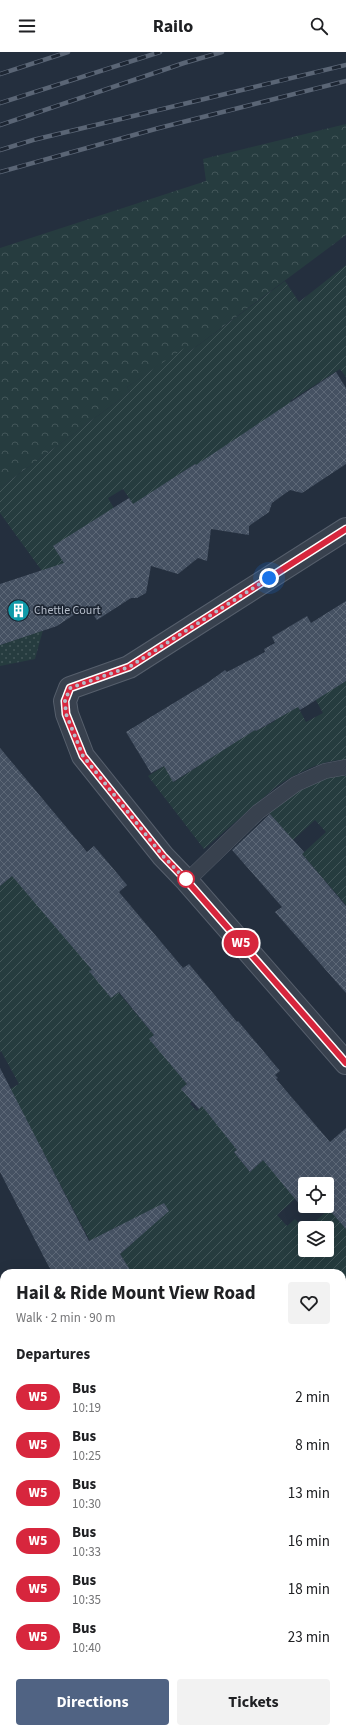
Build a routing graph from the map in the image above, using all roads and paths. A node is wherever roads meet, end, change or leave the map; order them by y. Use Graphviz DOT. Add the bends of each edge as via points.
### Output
graph roads {
  1 [pos="346,529"];
  2 [pos="346,767"];
  3 [pos="187,881"];
  4 [pos="346,1062"];
  1 -- 3 [label="street" via="129,667 70,688 65,701 66,714 83,756 163,856"];
  2 -- 3 [label="lane" via="325,771 296,784 258,812"];
  3 -- 4 [label="street"];
}
